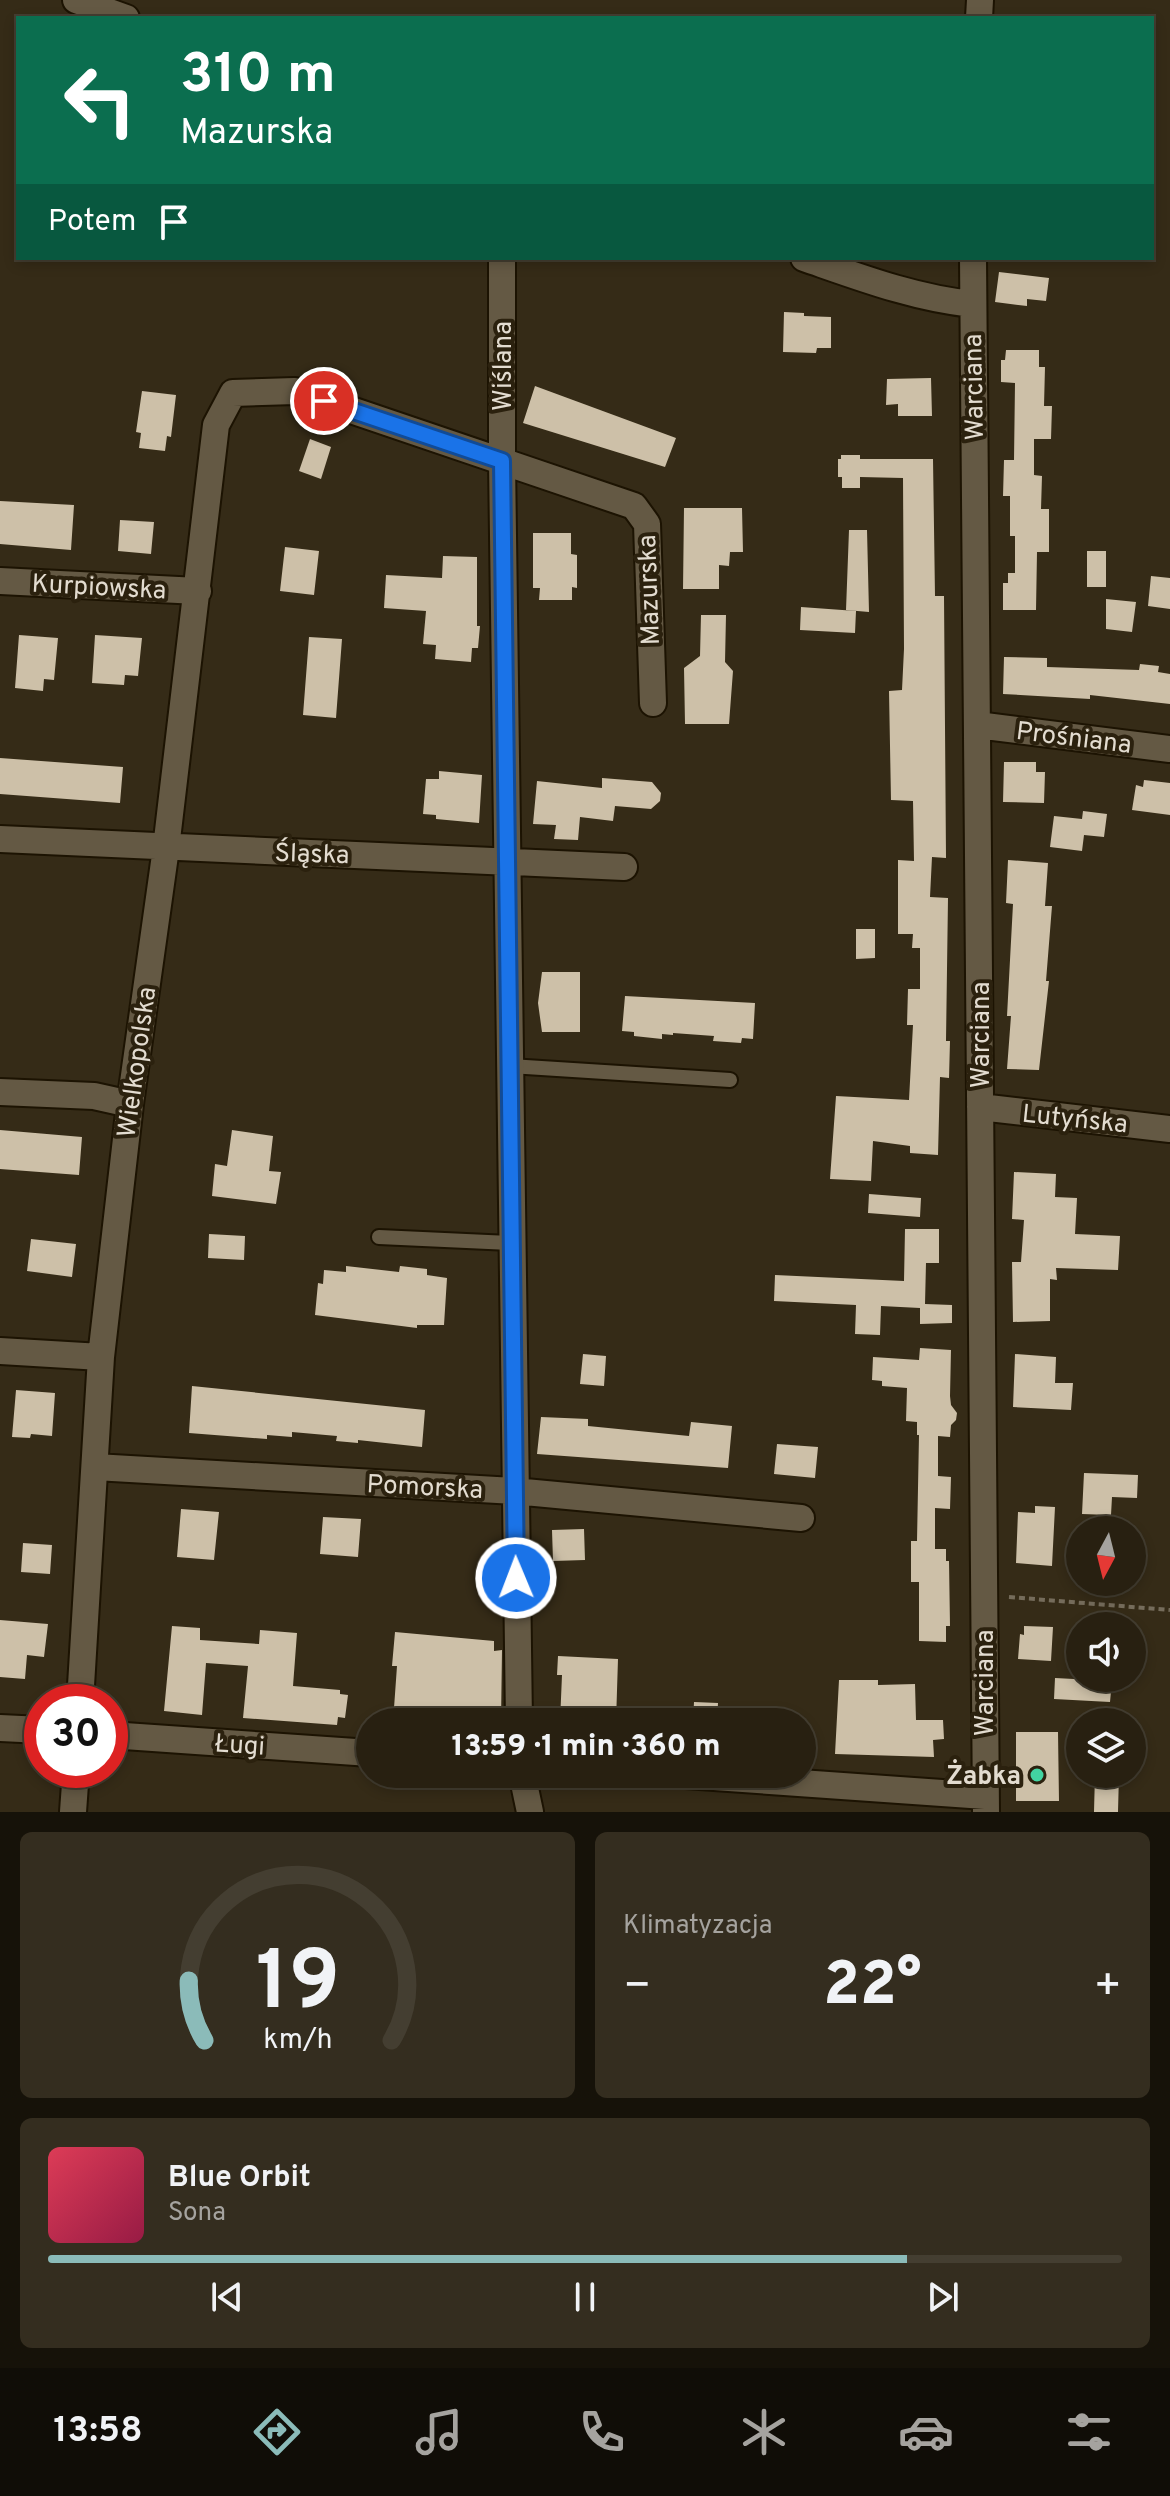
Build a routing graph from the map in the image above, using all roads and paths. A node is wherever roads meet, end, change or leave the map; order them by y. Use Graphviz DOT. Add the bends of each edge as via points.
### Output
graph roads {
  1 [pos="76,0"];
  2 [pos="120,16"];
  3 [pos="502,260"];
  4 [pos="810,260"];
  5 [pos="973,260"];
  6 [pos="972,304"];
  7 [pos="216,425"];
  8 [pos="502,461"];
  9 [pos="0,581"];
  10 [pos="198,591"];
  11 [pos="653,703"];
  12 [pos="977,725"];
  13 [pos="1170,749"];
  14 [pos="0,839"];
  15 [pos="166,848"];
  16 [pos="507,861"];
  17 [pos="624,867"];
  18 [pos="510,1066"];
  19 [pos="730,1080"];
  20 [pos="0,1092"];
  21 [pos="130,1104"];
  22 [pos="980,1107"];
  23 [pos="1170,1129"];
  24 [pos="379,1237"];
  25 [pos="512,1243"];
  26 [pos="0,1351"];
  27 [pos="101,1357"];
  28 [pos="95,1467"];
  29 [pos="514,1491"];
  30 [pos="801,1518"];
  31 [pos="984,1595"];
  32 [pos="1170,1610"];
  33 [pos="81,1684"];
  34 [pos="519,1708"];
  35 [pos="0,1728"];
  36 [pos="24,1729"];
  37 [pos="128,1736"];
  38 [pos="356,1752"];
  39 [pos="75,1788"];
  40 [pos="525,1788"];
  41 [pos="816,1788"];
  42 [pos="986,1804"];
  43 [pos="73,1812"];
  44 [pos="530,1812"];
  1 -- 2 [label="street"];
  3 -- 8 [label="street, Wiślana"];
  4 -- 6 [label="street" via="937,300"];
  5 -- 6 [label="street, Warciana"];
  6 -- 12 [label="street, Warciana"];
  7 -- 8 [label="street, Mazurska" via="233,393 295,391"];
  7 -- 10 [label="street, Wielkopolska"];
  8 -- 11 [label="street, Mazurska" via="634,506 647,524"];
  8 -- 16 [label="street, Wiślana"];
  9 -- 10 [label="street, Kurpiowska"];
  10 -- 15 [label="street, Wielkopolska"];
  12 -- 13 [label="street, Prośniana"];
  12 -- 22 [label="street, Warciana"];
  14 -- 15 [label="street, Śląska"];
  15 -- 16 [label="street, Śląska"];
  15 -- 21 [label="street, Wielkopolska"];
  16 -- 17 [label="street, Śląska"];
  16 -- 18 [label="street, Wiślana"];
  18 -- 19 [label="lane"];
  18 -- 25 [label="street, Wiślana"];
  20 -- 21 [label="street" via="94,1096"];
  21 -- 27 [label="street, Wielkopolska"];
  22 -- 23 [label="street, Lutyńska"];
  22 -- 31 [label="street, Warciana"];
  24 -- 25 [label="lane"];
  25 -- 29 [label="street, Wiślana"];
  26 -- 27 [label="street"];
  27 -- 28 [label="street, Wielkopolska"];
  28 -- 29 [label="street, Pomorska"];
  28 -- 33 [label="street, Wielkopolska"];
  29 -- 30 [label="street, Pomorska"];
  29 -- 34 [label="street, Wiślana"];
  31 -- 32 [label="path"];
  31 -- 42 [label="street, Warciana"];
  35 -- 36 [label="street"];
  37 -- 38 [label="street, Ługi"];
  39 -- 43 [label="street"];
  40 -- 44 [label="street"];
  41 -- 42 [label="street"];
}
